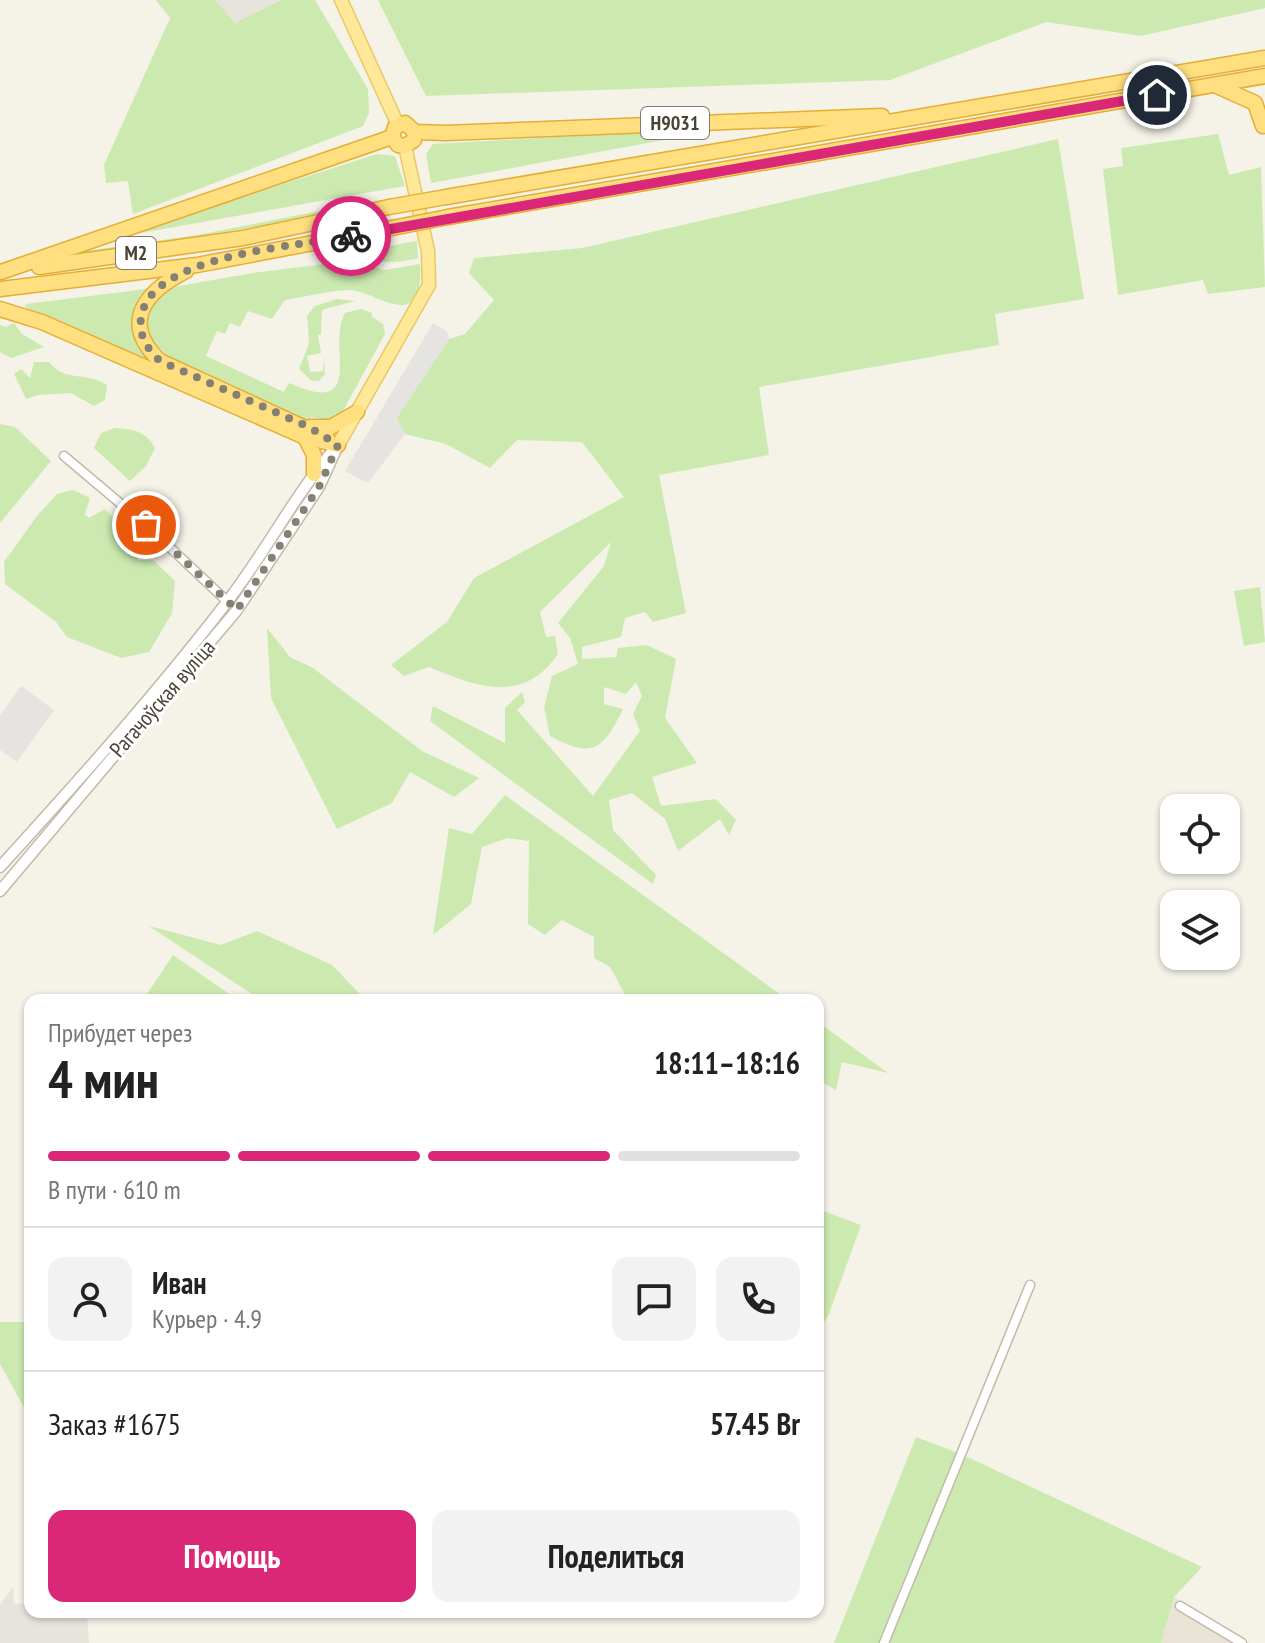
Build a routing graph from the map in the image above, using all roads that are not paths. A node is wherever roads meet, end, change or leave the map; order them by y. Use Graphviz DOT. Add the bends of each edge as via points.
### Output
graph roads {
  1 [pos="341,0"];
  2 [pos="1265,58"];
  3 [pos="1265,76"];
  4 [pos="1213,85"];
  5 [pos="1265,100"];
  6 [pos="935,114"];
  7 [pos="1264,131"];
  8 [pos="398,136"];
  9 [pos="197,265"];
  10 [pos="1,272"];
  11 [pos="0,289"];
  12 [pos="0,309"];
  13 [pos="357,412"];
  14 [pos="307,432"];
  15 [pos="338,445"];
  16 [pos="64,456"];
  17 [pos="314,474"];
  18 [pos="227,601"];
  19 [pos="237,610"];
  20 [pos="0,867"];
  21 [pos="0,891"];
  22 [pos="1030,1285"];
  23 [pos="1180,1606"];
  24 [pos="884,1643"];
  25 [pos="1242,1643"];
  1 -- 8 [label="main road, Рагачоўская вуліца"];
  2 -- 6 [label="highway, М2"];
  3 -- 4 [label="highway, М2"];
  4 -- 7 [label="highway" via="1255,103"];
  4 -- 9 [label="highway, М2, bridge"];
  5 -- 7 [label="highway"];
  6 -- 8 [label="highway, Н9031" via="415,132 408,124"];
  6 -- 10 [label="highway, М2, bridge" via="389,207 243,238"];
  8 -- 10 [label="highway"];
  8 -- 13 [label="main road, Рагачоўская вуліца" via="428,251 429,285"];
  9 -- 11 [label="highway, М2"];
  9 -- 14 [label="highway" via="156,287 140,322 144,341 160,361"];
  12 -- 14 [label="highway"];
  13 -- 14 [label="highway" via="331,427"];
  13 -- 15 [label="main road, Рагачоўская вуліца"];
  14 -- 15 [label="highway"];
  14 -- 17 [label="highway"];
  15 -- 17 [label="street"];
  15 -- 19 [label="street, Рагачоўская вуліца" via="319,487"];
  16 -- 18 [label="street"];
  17 -- 18 [label="street"];
  18 -- 19 [label="street"];
  18 -- 20 [label="street" via="132,722"];
  19 -- 21 [label="street, Рагачоўская вуліца"];
  22 -- 24 [label="street"];
  23 -- 25 [label="street"];
}
